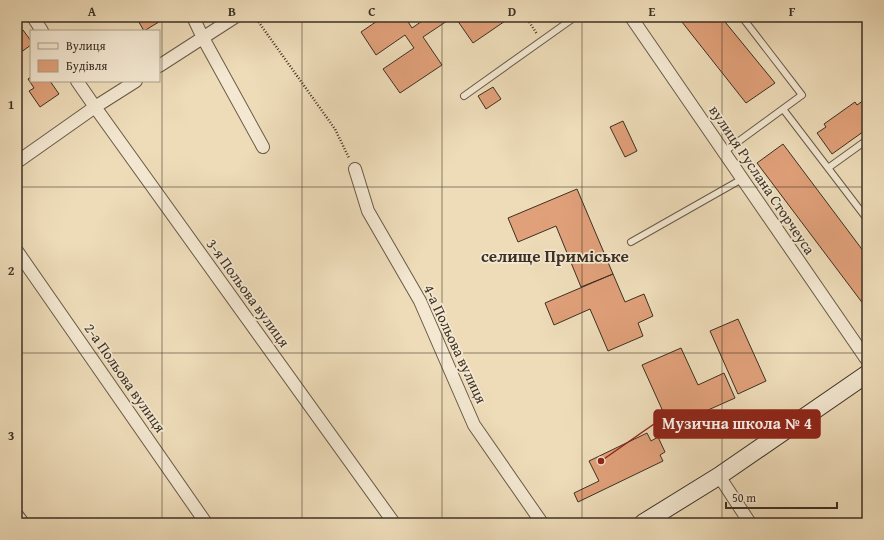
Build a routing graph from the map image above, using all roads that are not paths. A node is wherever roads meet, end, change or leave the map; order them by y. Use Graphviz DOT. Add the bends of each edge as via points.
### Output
graph roads {
  1 [pos="33,17"];
  2 [pos="193,17"];
  3 [pos="235,17"];
  4 [pos="575,17"];
  5 [pos="631,17"];
  6 [pos="742,17"];
  7 [pos="41,30"];
  8 [pos="203,38"];
  9 [pos="160,65"];
  10 [pos="77,82"];
  11 [pos="134,82"];
  12 [pos="464,96"];
  13 [pos="95,107"];
  14 [pos="783,109"];
  15 [pos="867,140"];
  16 [pos="264,147"];
  17 [pos="724,152"];
  18 [pos="17,162"];
  19 [pos="828,168"];
  20 [pos="355,169"];
  21 [pos="742,179"];
  22 [pos="867,219"];
  23 [pos="631,242"];
  24 [pos="17,251"];
  25 [pos="867,360"];
  26 [pos="867,374"];
  27 [pos="719,476"];
  28 [pos="17,515"];
  29 [pos="22,523"];
  30 [pos="206,523"];
  31 [pos="394,523"];
  32 [pos="542,523"];
  33 [pos="643,523"];
  34 [pos="750,523"];
  1 -- 7 [label="street"];
  2 -- 8 [label="street"];
  3 -- 8 [label="street"];
  4 -- 12 [label="lane"];
  5 -- 17 [label="street, вулиця Руслана Сторчеуса"];
  6 -- 14 [label="lane" via="802,95"];
  8 -- 9 [label="street"];
  8 -- 16 [label="street"];
  10 -- 13 [label="street, 3-я Польова вулиця"];
  11 -- 13 [label="street"];
  13 -- 18 [label="street"];
  13 -- 31 [label="street, 3-я Польова вулиця"];
  14 -- 17 [label="lane"];
  14 -- 19 [label="lane"];
  15 -- 19 [label="lane"];
  17 -- 21 [label="street, вулиця Руслана Сторчеуса"];
  19 -- 22 [label="lane"];
  20 -- 32 [label="street, 4-а Польова вулиця" via="368,211 420,302 474,425"];
  21 -- 23 [label="lane"];
  21 -- 25 [label="street, вулиця Руслана Сторчеуса"];
  24 -- 30 [label="street, 2-а Польова вулиця"];
  26 -- 27 [label="street"];
  27 -- 33 [label="street"];
  27 -- 34 [label="street"];
  28 -- 29 [label="street"];
}
